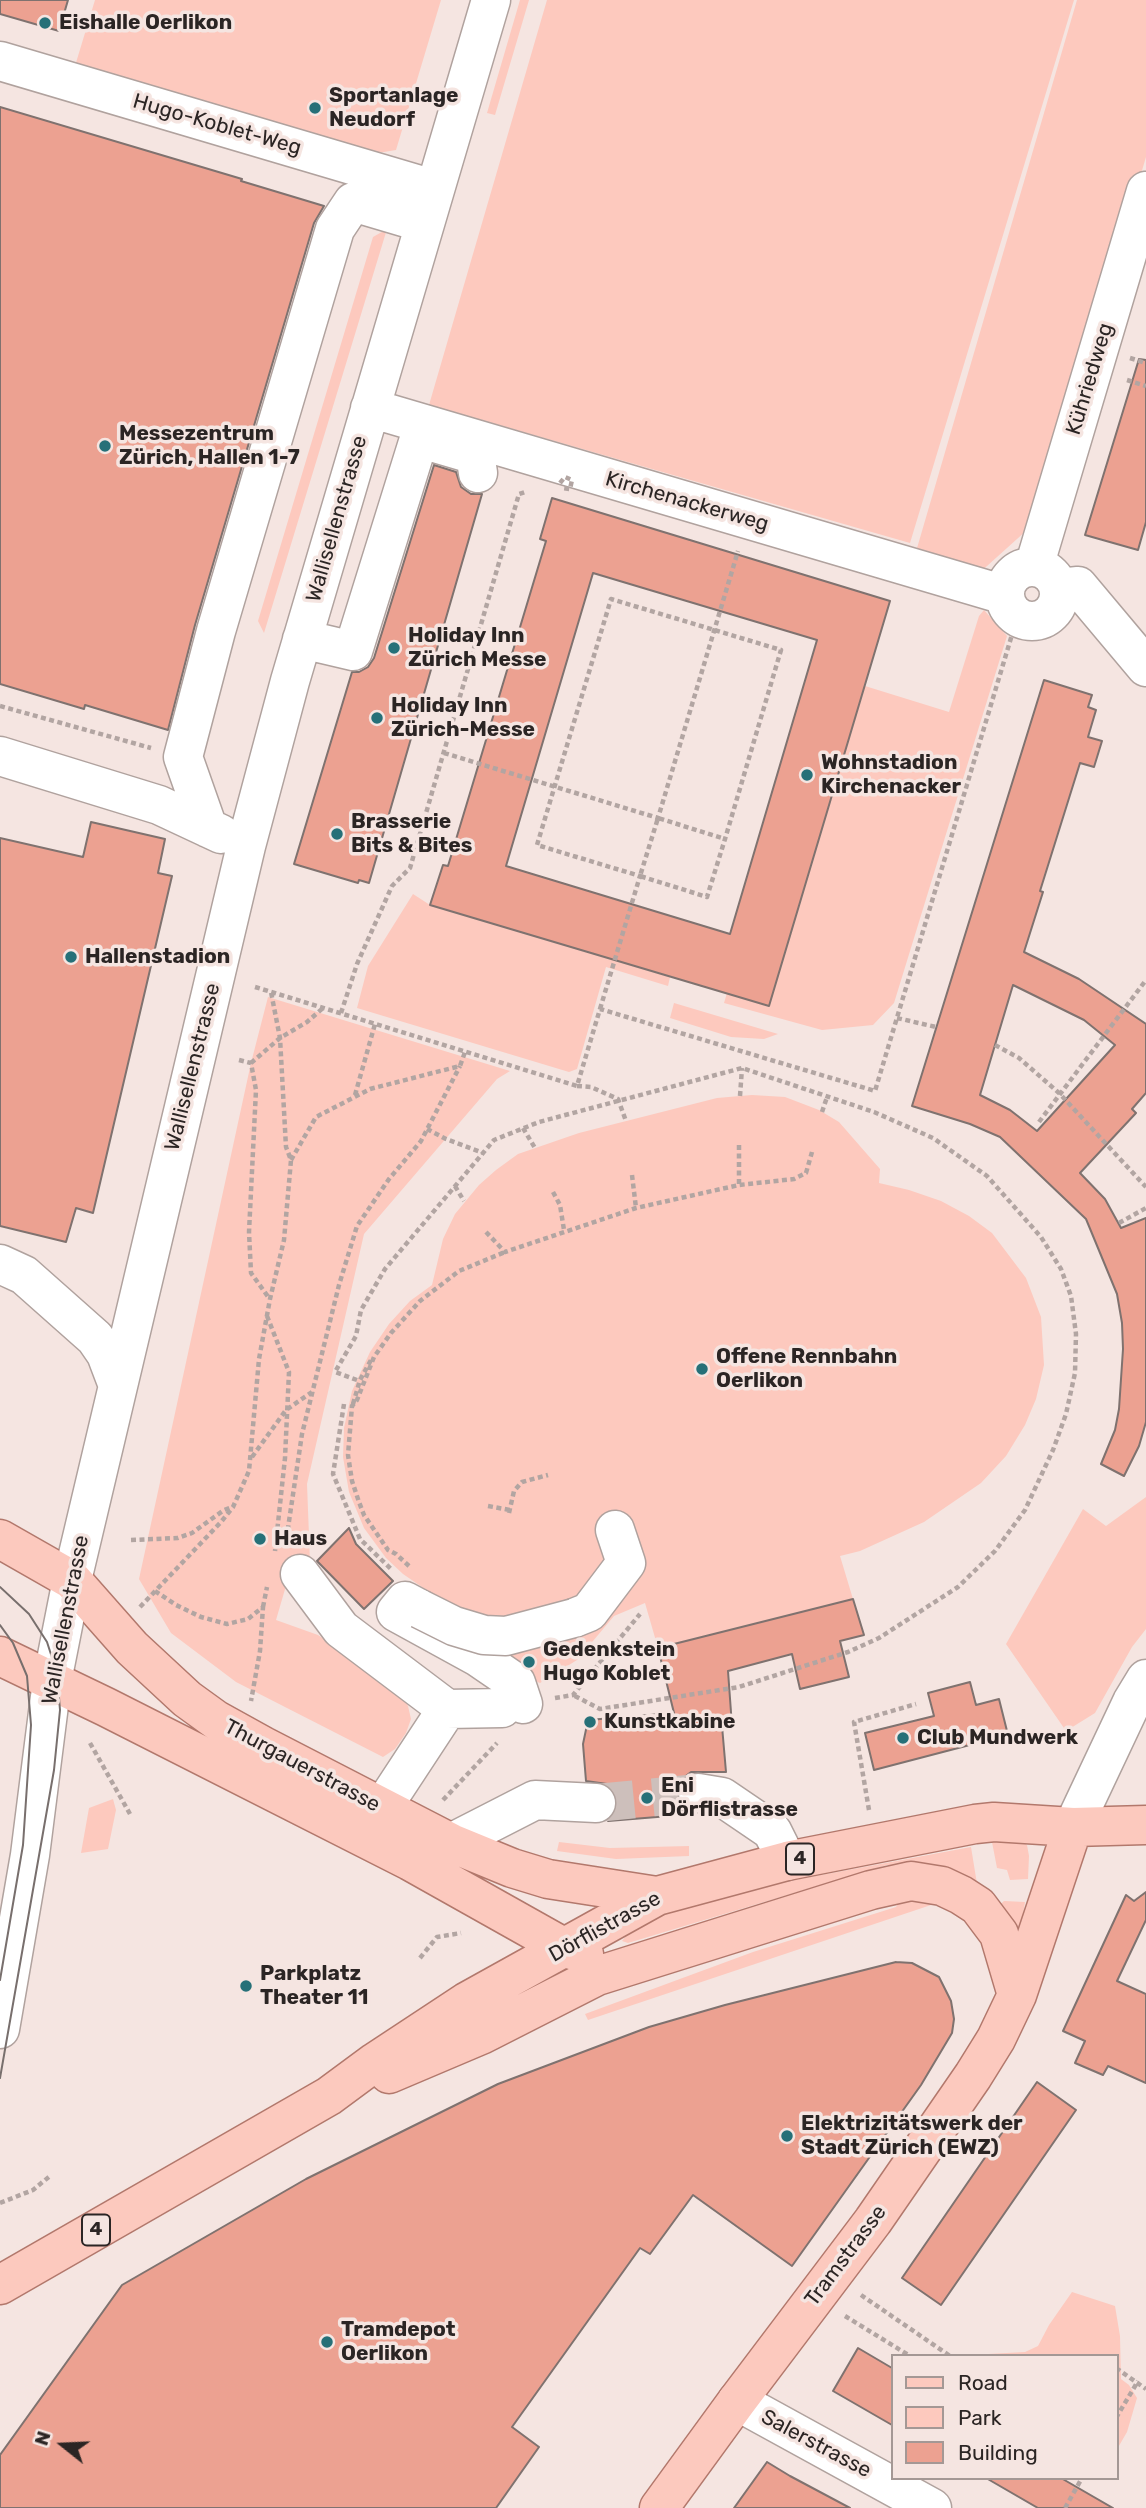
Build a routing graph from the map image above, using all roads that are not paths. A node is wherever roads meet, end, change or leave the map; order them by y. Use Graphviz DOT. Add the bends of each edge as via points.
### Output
graph roads {
  1 [pos="491,0"];
  2 [pos="0,61"];
  3 [pos="1146,191"];
  4 [pos="429,206"];
  5 [pos="368,416"];
  6 [pos="419,439"];
  7 [pos="478,473"];
  8 [pos="1046,577"];
  9 [pos="302,639"];
  10 [pos="1146,667"];
  11 [pos="0,756"];
  12 [pos="208,828"];
  13 [pos="246,846"];
  14 [pos="0,1264"];
  15 [pos="117,1383"];
  16 [pos="615,1530"];
  17 [pos="0,1539"];
  18 [pos="284,1578"];
  19 [pos="72,1580"];
  20 [pos="0,1656"];
  21 [pos="1146,1679"];
  22 [pos="52,1681"];
  23 [pos="447,1709"];
  24 [pos="698,1793"];
  25 [pos="596,1803"];
  26 [pos="382,1808"];
  27 [pos="1146,1825"];
  28 [pos="1073,1827"];
  29 [pos="451,1843"];
  30 [pos="787,1861"];
  31 [pos="548,1879"];
  32 [pos="657,1896"];
  33 [pos="565,1948"];
  34 [pos="646,1959"];
  35 [pos="563,1994"];
  36 [pos="1017,1994"];
  37 [pos="0,2029"];
  38 [pos="344,2086"];
  39 [pos="0,2285"];
  40 [pos="737,2401"];
  41 [pos="659,2508"];
  42 [pos="932,2508"];
  1 -- 4 [label="street, Wallisellenstrasse"];
  2 -- 4 [label="street, Hugo-Koblet-Weg"];
  3 -- 8 [label="street, Kühriedweg"];
  4 -- 5 [label="street, Wallisellenstrasse"];
  4 -- 12 [label="street" via="353,202 335,229 183,757"];
  5 -- 6 [label="street"];
  5 -- 8 [label="street, Kirchenackerweg" via="748,519 1011,606 1034,621 1056,608 1060,596"];
  5 -- 9 [label="street, Wallisellenstrasse"];
  6 -- 7 [label="street" via="469,453 476,460"];
  6 -- 9 [label="street" via="354,651"];
  8 -- 10 [label="street" via="1078,586"];
  9 -- 13 [label="street, Wallisellenstrasse"];
  11 -- 12 [label="street" via="159,805"];
  12 -- 13 [label="street"];
  13 -- 15 [label="street, Wallisellenstrasse"];
  14 -- 15 [label="street" via="24,1275 95,1338"];
  15 -- 19 [label="street, Wallisellenstrasse"];
  16 -- 23 [label="street, bridge" via="626,1563 589,1612 574,1618 506,1636 484,1635 454,1626 405,1601 396,1612 516,1683 512,1706"];
  17 -- 19 [label="main road, Thurgauerstrasse"];
  18 -- 23 [label="street" via="341,1629"];
  19 -- 22 [label="street, Wallisellenstrasse"];
  19 -- 26 [label="main road, Thurgauerstrasse" via="132,1648 187,1699 216,1720"];
  20 -- 22 [label="main road, Thurgauerstrasse"];
  21 -- 28 [label="street"];
  22 -- 33 [label="main road, Thurgauerstrasse" via="410,1861"];
  22 -- 37 [label="street, Wallisellenstrasse" via="30,1855"];
  23 -- 26 [label="street"];
  24 -- 30 [label="street" via="722,1797 772,1831"];
  25 -- 29 [label="street" via="535,1800"];
  26 -- 29 [label="main road, Thurgauerstrasse"];
  27 -- 28 [label="main road, Dörflistrasse / 4"];
  28 -- 30 [label="main road, Dörflistrasse / 4" via="984,1823"];
  28 -- 36 [label="main road, Tramstrasse"];
  29 -- 31 [label="main road, Thurgauerstrasse"];
  30 -- 32 [label="main road, Dörflistrasse / 4"];
  31 -- 32 [label="main road, Thurgauerstrasse"];
  31 -- 33 [label="main road"];
  32 -- 33 [label="main road, Dörflistrasse / 4"];
  33 -- 34 [label="main road, Thurgauerstrasse" via="591,1957"];
  33 -- 35 [label="main road"];
  33 -- 38 [label="main road, Dörflistrasse / 4" via="466,2002"];
  34 -- 35 [label="main road, Dörflistrasse / 4"];
  34 -- 36 [label="main road, Dörflistrasse / 4" via="896,1883 927,1882 978,1906 999,1934"];
  35 -- 38 [label="main road, Dörflistrasse / 4" via="393,2073"];
  36 -- 40 [label="main road, Tramstrasse" via="973,2076 873,2221"];
  38 -- 39 [label="main road, Dörflistrasse / 4"];
  40 -- 41 [label="main road, Tramstrasse"];
  40 -- 42 [label="street, Salerstrasse"];
}
